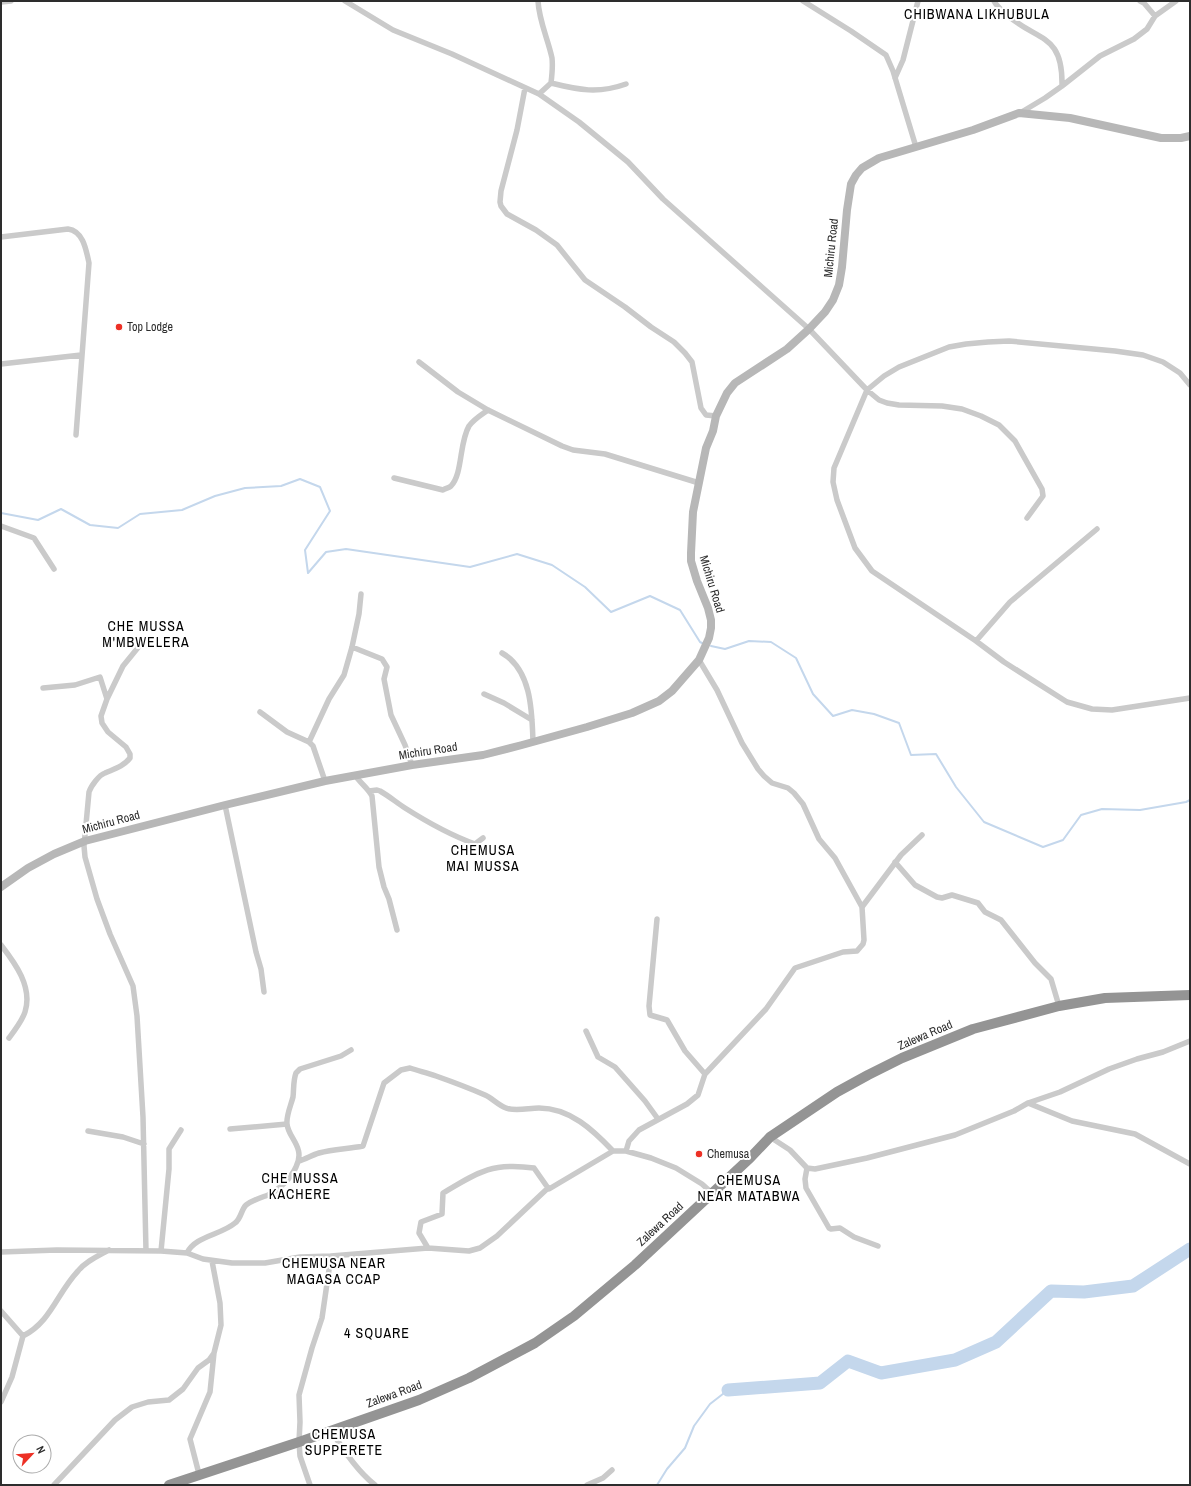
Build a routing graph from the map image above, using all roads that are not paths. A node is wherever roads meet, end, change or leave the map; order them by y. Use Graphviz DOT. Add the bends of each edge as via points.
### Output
graph roads {
  1 [pos="11,1"];
  2 [pos="345,1"];
  3 [pos="538,1"];
  4 [pos="803,1"];
  5 [pos="918,1"];
  6 [pos="994,1"];
  7 [pos="1140,1"];
  8 [pos="1176,1"];
  9 [pos="1,2"];
  10 [pos="1155,16"];
  11 [pos="895,78"];
  12 [pos="551,83"];
  13 [pos="626,84"];
  14 [pos="1062,86"];
  15 [pos="525,88"];
  16 [pos="539,94"];
  17 [pos="1019,113"];
  18 [pos="1190,136"];
  19 [pos="916,147"];
  20 [pos="1,237"];
  21 [pos="809,328"];
  22 [pos="81,355"];
  23 [pos="419,362"];
  24 [pos="1,364"];
  25 [pos="1190,385"];
  26 [pos="867,390"];
  27 [pos="488,410"];
  28 [pos="716,416"];
  29 [pos="76,435"];
  30 [pos="394,478"];
  31 [pos="699,483"];
  32 [pos="1027,518"];
  33 [pos="1,526"];
  34 [pos="1097,529"];
  35 [pos="54,569"];
  36 [pos="361,594"];
  37 [pos="145,639"];
  38 [pos="976,641"];
  39 [pos="352,646"];
  40 [pos="502,653"];
  41 [pos="699,660"];
  42 [pos="43,688"];
  43 [pos="484,694"];
  44 [pos="1190,698"];
  45 [pos="107,699"];
  46 [pos="260,712"];
  47 [pos="532,720"];
  48 [pos="309,742"];
  49 [pos="533,742"];
  50 [pos="412,765"];
  51 [pos="355,775"];
  52 [pos="325,781"];
  53 [pos="369,791"];
  54 [pos="225,805"];
  55 [pos="922,835"];
  56 [pos="483,838"];
  57 [pos="85,841"];
  58 [pos="895,862"];
  59 [pos="1,887"];
  60 [pos="862,907"];
  61 [pos="656,919"];
  62 [pos="397,930"];
  63 [pos="1,945"];
  64 [pos="264,992"];
  65 [pos="1190,995"];
  66 [pos="1059,1006"];
  67 [pos="586,1031"];
  68 [pos="9,1038"];
  69 [pos="1190,1041"];
  70 [pos="351,1050"];
  71 [pos="705,1074"];
  72 [pos="1028,1103"];
  73 [pos="658,1119"];
  74 [pos="287,1124"];
  75 [pos="230,1129"];
  76 [pos="181,1130"];
  77 [pos="88,1131"];
  78 [pos="770,1137"];
  79 [pos="144,1144"];
  80 [pos="613,1151"];
  81 [pos="626,1151"];
  82 [pos="299,1161"];
  83 [pos="1190,1164"];
  84 [pos="807,1168"];
  85 [pos="548,1188"];
  86 [pos="712,1193"];
  87 [pos="878,1246"];
  88 [pos="428,1248"];
  89 [pos="109,1250"];
  90 [pos="1,1252"];
  91 [pos="146,1252"];
  92 [pos="161,1252"];
  93 [pos="187,1253"];
  94 [pos="331,1256"];
  95 [pos="212,1261"];
  96 [pos="1,1311"];
  97 [pos="23,1336"];
  98 [pos="214,1353"];
  99 [pos="1,1402"];
  100 [pos="331,1430"];
  101 [pos="299,1442"];
  102 [pos="612,1470"];
  103 [pos="200,1474"];
  104 [pos="54,1485"];
  105 [pos="169,1485"];
  106 [pos="310,1485"];
  107 [pos="375,1485"];
  108 [pos="587,1485"];
  1 -- 9 [label="street"];
  2 -- 15 [label="street" via="393,30"];
  3 -- 12 [label="street" via="542,26 552,58"];
  4 -- 11 [label="street" via="879,49 886,55"];
  5 -- 11 [label="street" via="903,60"];
  6 -- 14 [label="street" via="1010,17 1052,44 1062,69"];
  7 -- 10 [label="street"];
  8 -- 10 [label="street"];
  10 -- 14 [label="street" via="1147,28 1134,39 1100,56"];
  11 -- 19 [label="street"];
  12 -- 13 [label="street" via="598,91"];
  12 -- 16 [label="street"];
  14 -- 17 [label="street"];
  15 -- 16 [label="street"];
  15 -- 28 [label="street" via="501,191 501,206 507,214 557,245 585,280 677,344 692,362 701,408 706,414"];
  16 -- 21 [label="street" via="579,122 628,162 663,199"];
  17 -- 18 [label="street, Michiru Road" via="1070,118 1161,138"];
  17 -- 19 [label="street, Michiru Road" via="974,130"];
  19 -- 21 [label="street, Michiru Road" via="872,161 856,175 851,184 839,285 825,312"];
  20 -- 22 [label="street" via="68,229 80,236 88,262"];
  21 -- 26 [label="street"];
  21 -- 28 [label="street, Michiru Road" via="787,349 735,383"];
  22 -- 24 [label="street"];
  22 -- 29 [label="street"];
  23 -- 27 [label="street" via="458,392"];
  25 -- 26 [label="street" via="1170,366 1143,355 1017,342 988,342 966,344 919,358 884,376"];
  26 -- 32 [label="street" via="887,403 962,409 999,425 1015,441 1042,489 1043,496"];
  26 -- 38 [label="street" via="834,468 834,488 853,543 872,571"];
  27 -- 30 [label="street" via="475,420 467,431 458,471 450,487 443,490"];
  27 -- 31 [label="street" via="573,450 605,454"];
  28 -- 31 [label="street, Michiru Road"];
  31 -- 41 [label="street, Michiru Road" via="693,512 691,561 708,608 711,628"];
  33 -- 35 [label="street" via="34,538"];
  34 -- 38 [label="street" via="1010,602"];
  36 -- 39 [label="street"];
  37 -- 45 [label="street" via="123,666"];
  38 -- 44 [label="street" via="1067,702 1092,709 1112,710"];
  39 -- 48 [label="street" via="344,675 329,699"];
  39 -- 50 [label="street" via="386,663 384,679 391,715"];
  40 -- 47 [label="street" via="509,657 523,677 531,700"];
  41 -- 49 [label="street, Michiru Road" via="672,691 659,701 587,727"];
  41 -- 60 [label="street" via="758,769 772,783 788,788 799,798 819,839 835,858"];
  42 -- 45 [label="street" via="75,685 100,677"];
  43 -- 47 [label="street"];
  45 -- 57 [label="street" via="101,716 102,723 108,732 126,747 130,758 116,769 103,773 91,786"];
  46 -- 48 [label="street" via="287,732"];
  47 -- 49 [label="street"];
  48 -- 52 [label="street" via="315,751"];
  49 -- 50 [label="street, Michiru Road" via="483,754"];
  50 -- 51 [label="street, Michiru Road"];
  51 -- 52 [label="street, Michiru Road"];
  51 -- 53 [label="street"];
  52 -- 54 [label="street, Michiru Road"];
  53 -- 56 [label="street" via="380,791 463,840 474,844"];
  53 -- 62 [label="street" via="372,796 379,867"];
  54 -- 57 [label="street, Michiru Road"];
  54 -- 64 [label="street"];
  55 -- 58 [label="street"];
  57 -- 59 [label="street, Michiru Road" via="28,868"];
  57 -- 79 [label="street" via="85,857 97,899 133,986"];
  58 -- 60 [label="street"];
  58 -- 66 [label="street" via="915,885 937,897 952,895 978,903 985,912 1001,920 1051,979"];
  60 -- 71 [label="street" via="864,940 860,948 795,968 766,1009"];
  61 -- 71 [label="street" via="650,1015 667,1020 685,1051"];
  63 -- 68 [label="street" via="22,977 26,995 25,1011"];
  65 -- 66 [label="highway, Zalewa Road" via="1106,998"];
  66 -- 78 [label="highway, Zalewa Road" via="973,1029 902,1058 837,1092"];
  67 -- 73 [label="street" via="598,1057 614,1067"];
  69 -- 72 [label="street" via="1163,1052 1129,1061 1060,1092"];
  70 -- 74 [label="street" via="341,1056 300,1069 296,1073"];
  71 -- 73 [label="street" via="701,1089 694,1099"];
  72 -- 83 [label="street" via="1072,1121 1135,1134"];
  72 -- 84 [label="street" via="955,1135 867,1158 815,1169"];
  73 -- 81 [label="street" via="639,1130 629,1141"];
  74 -- 75 [label="street"];
  74 -- 82 [label="street" via="297,1146"];
  76 -- 92 [label="street" via="170,1149"];
  77 -- 79 [label="street" via="123,1137"];
  78 -- 84 [label="street" via="790,1150"];
  78 -- 86 [label="highway, Zalewa Road"];
  79 -- 91 [label="street"];
  80 -- 81 [label="street"];
  80 -- 82 [label="street" via="595,1132 561,1111 544,1108 511,1110 487,1096 436,1076 406,1068 384,1083 363,1146 327,1151"];
  80 -- 85 [label="street"];
  81 -- 86 [label="street" via="676,1168"];
  82 -- 93 [label="street" via="282,1185 244,1206 237,1223 196,1242"];
  84 -- 87 [label="street" via="806,1188 829,1228 840,1228 854,1237"];
  85 -- 88 [label="street" via="497,1236 480,1248 469,1251"];
  85 -- 88 [label="street" via="534,1168 514,1165 489,1168 475,1174 443,1193 442,1214 421,1222 419,1233"];
  86 -- 100 [label="highway, Zalewa Road" via="608,1288 535,1343 483,1371 419,1400"];
  88 -- 94 [label="street"];
  89 -- 90 [label="street"];
  89 -- 91 [label="street"];
  89 -- 97 [label="street" via="91,1259 79,1270 34,1331"];
  91 -- 92 [label="street"];
  92 -- 93 [label="street"];
  93 -- 95 [label="street"];
  94 -- 95 [label="street" via="300,1257 265,1263"];
  94 -- 101 [label="street" via="322,1318 299,1395"];
  95 -- 98 [label="street" via="220,1303 221,1325"];
  96 -- 97 [label="street"];
  97 -- 99 [label="street" via="12,1377"];
  98 -- 103 [label="street" via="210,1392 190,1439"];
  98 -- 104 [label="street" via="169,1400 132,1407 115,1420"];
  100 -- 101 [label="highway, Zalewa Road"];
  100 -- 107 [label="street" via="341,1447"];
  101 -- 103 [label="highway, Zalewa Road"];
  101 -- 106 [label="street" via="300,1456"];
  102 -- 108 [label="street" via="603,1478"];
  103 -- 105 [label="highway, Zalewa Road"];
}
